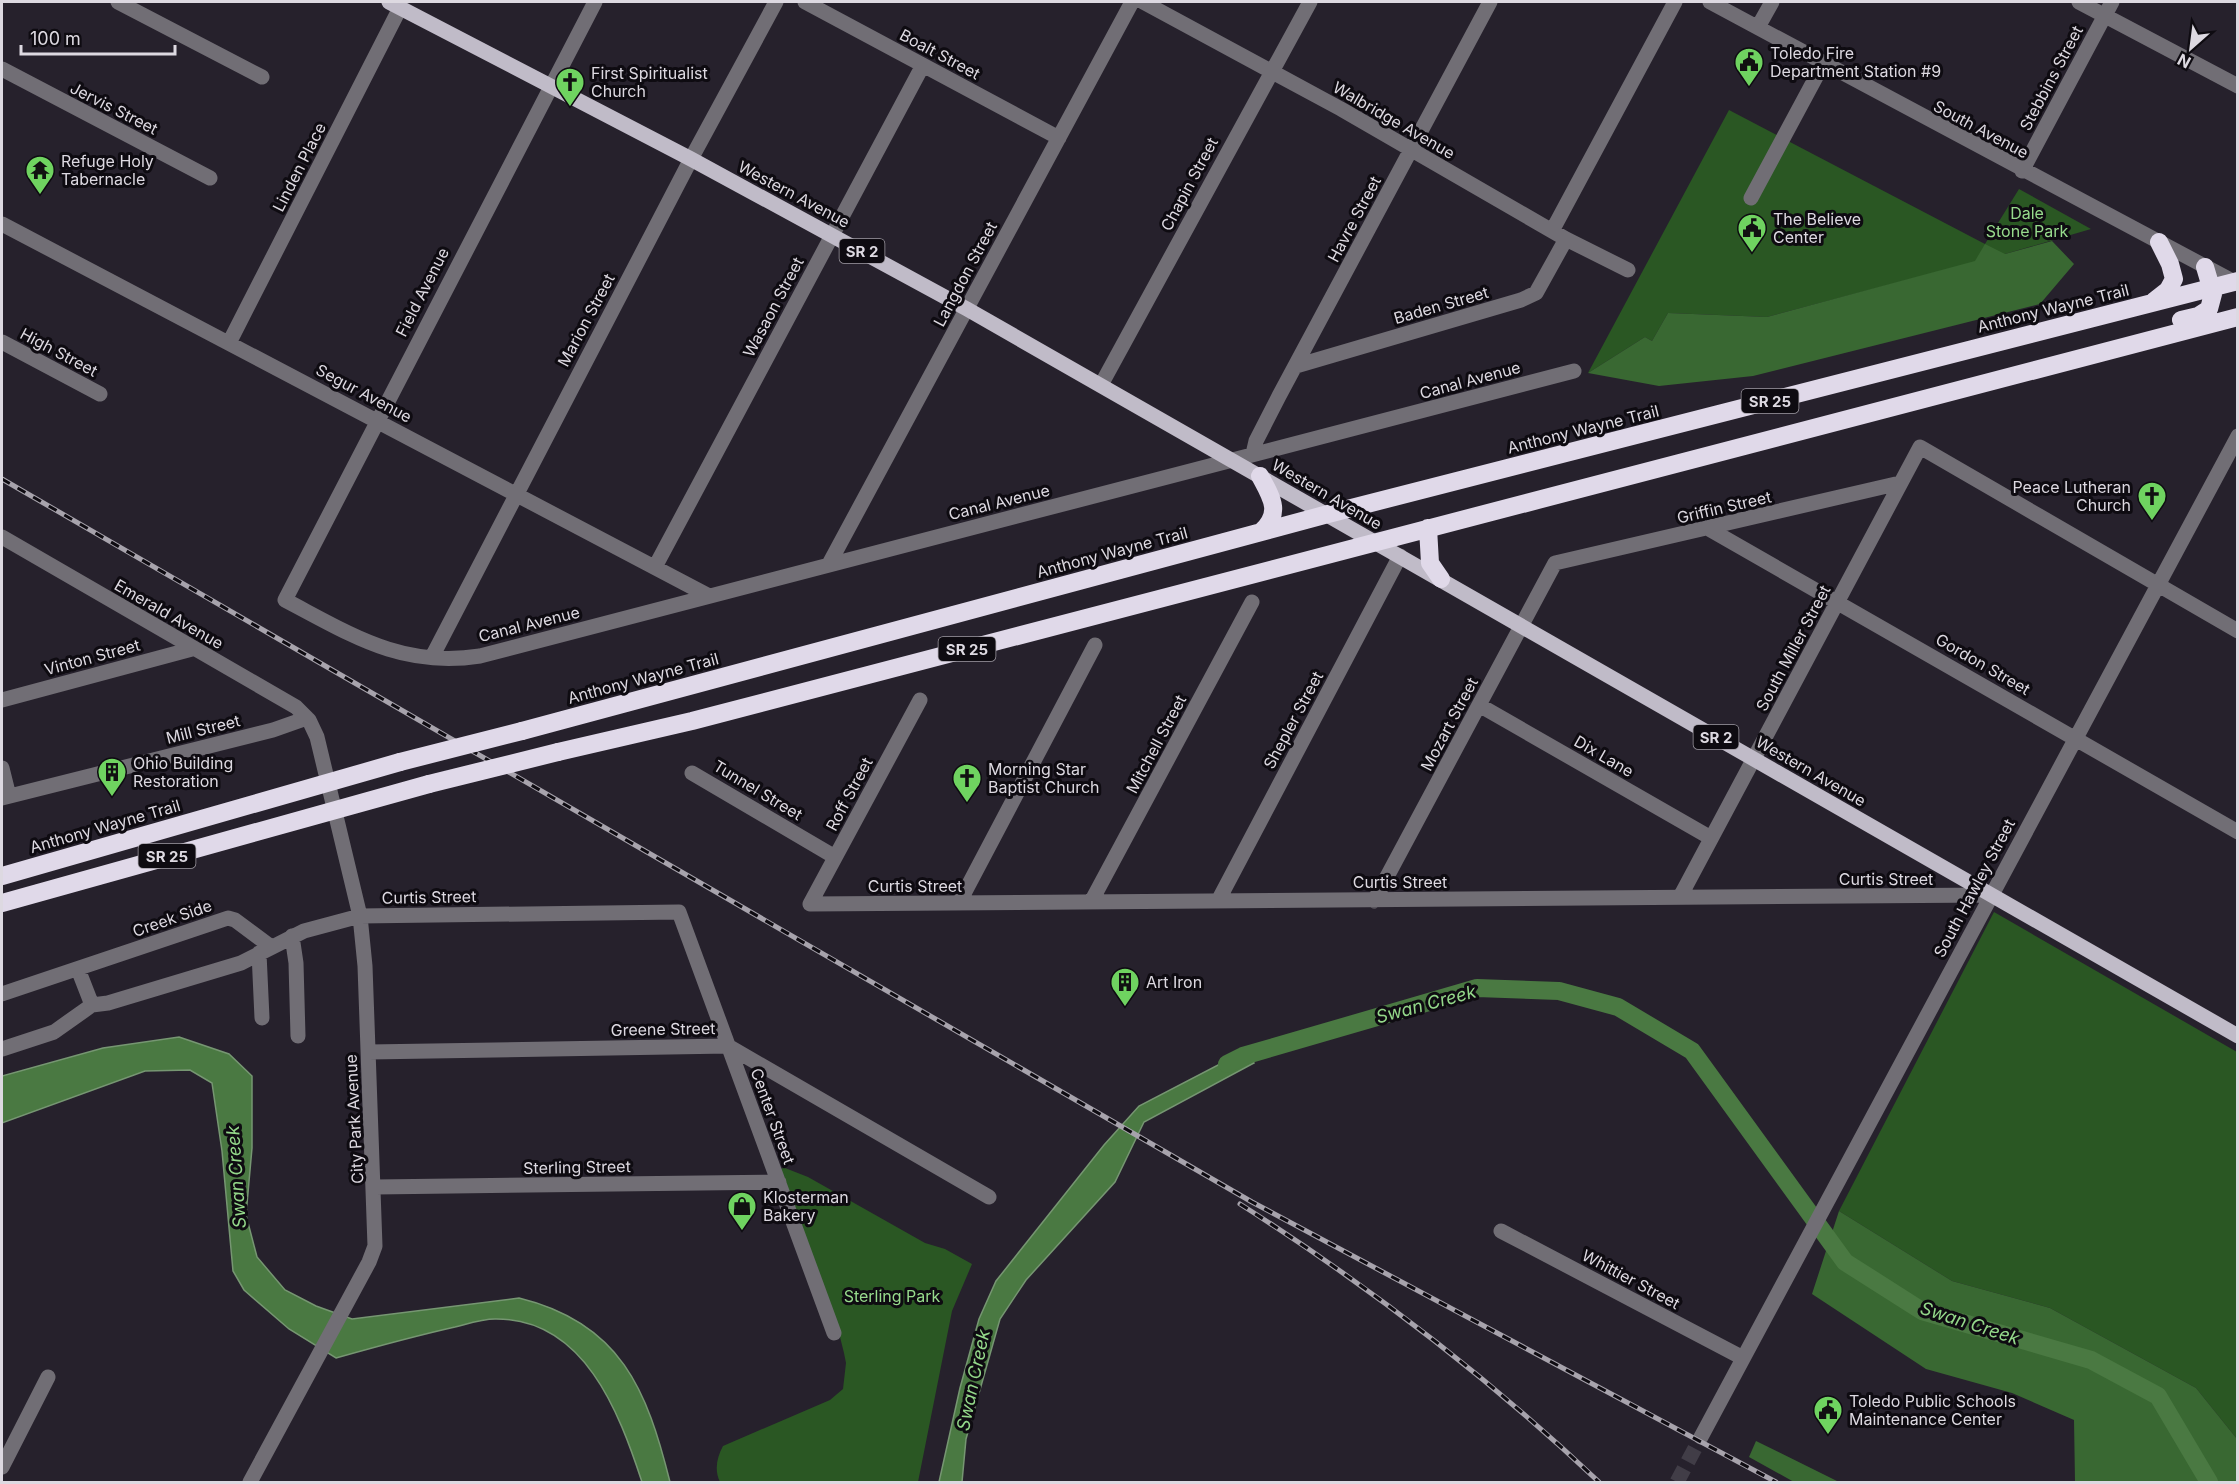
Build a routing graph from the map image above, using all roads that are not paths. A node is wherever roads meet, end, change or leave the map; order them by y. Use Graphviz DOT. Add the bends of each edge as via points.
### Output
graph roads {
  1 [pos="118,2"];
  2 [pos="595,2"];
  3 [pos="776,2"];
  4 [pos="805,2"];
  5 [pos="1132,2"];
  6 [pos="1143,2"];
  7 [pos="1310,2"];
  8 [pos="1491,2"];
  9 [pos="1675,2"];
  10 [pos="1710,2"];
  11 [pos="1772,2"];
  12 [pos="2079,2"];
  13 [pos="2112,2"];
  14 [pos="394,4"];
  15 [pos="2105,16"];
  16 [pos="1758,27"];
  17 [pos="1823,64"];
  18 [pos="923,65"];
  19 [pos="2,69"];
  20 [pos="1271,70"];
  21 [pos="262,77"];
  22 [pos="549,86"];
  23 [pos="2238,86"];
  24 [pos="1059,138"];
  25 [pos="1411,150"];
  26 [pos="691,159"];
  27 [pos="2022,171"];
  28 [pos="210,178"];
  29 [pos="1751,198"];
  30 [pos="2,224"];
  31 [pos="1552,231"];
  32 [pos="832,234"];
  33 [pos="1566,239"];
  34 [pos="2159,242"];
  35 [pos="2205,267"];
  36 [pos="1628,270"];
  37 [pos="2236,282"];
  38 [pos="2212,288"];
  39 [pos="2153,303"];
  40 [pos="967,309"];
  41 [pos="2238,317"];
  42 [pos="2,342"];
  43 [pos="229,343"];
  44 [pos="2106,351"];
  45 [pos="1296,366"];
  46 [pos="1575,371"];
  47 [pos="1101,384"];
  48 [pos="100,394"];
  49 [pos="376,420"];
  50 [pos="2238,435"];
  51 [pos="1253,454"];
  52 [pos="2233,456"];
  53 [pos="1232,460"];
  54 [pos="1260,476"];
  55 [pos="1900,483"];
  56 [pos="516,495"];
  57 [pos="1328,514"];
  58 [pos="1428,528"];
  59 [pos="1709,529"];
  60 [pos="1261,532"];
  61 [pos="2,537"];
  62 [pos="1375,541"];
  63 [pos="1401,556"];
  64 [pos="1555,563"];
  65 [pos="829,564"];
  66 [pos="655,567"];
  67 [pos="1441,579"];
  68 [pos="2157,585"];
  69 [pos="709,596"];
  70 [pos="285,600"];
  71 [pos="1252,602"];
  72 [pos="1837,602"];
  73 [pos="1522,625"];
  74 [pos="2238,631"];
  75 [pos="1095,645"];
  76 [pos="192,649"];
  77 [pos="432,657"];
  78 [pos="2,700"];
  79 [pos="920,700"];
  80 [pos="1479,705"];
  81 [pos="311,723"];
  82 [pos="2076,738"];
  83 [pos="1754,759"];
  84 [pos="2,768"];
  85 [pos="693,772"];
  86 [pos="327,784"];
  87 [pos="5,797"];
  88 [pos="332,810"];
  89 [pos="2238,832"];
  90 [pos="1712,838"];
  91 [pos="835,857"];
  92 [pos="2,876"];
  93 [pos="1991,895"];
  94 [pos="1680,897"];
  95 [pos="1218,901"];
  96 [pos="1374,901"];
  97 [pos="1091,902"];
  98 [pos="2,903"];
  99 [pos="959,903"];
  100 [pos="810,904"];
  101 [pos="679,912"];
  102 [pos="360,916"];
  103 [pos="292,936"];
  104 [pos="265,950"];
  105 [pos="78,969"];
  106 [pos="2,994"];
  107 [pos="92,1005"];
  108 [pos="262,1018"];
  109 [pos="298,1036"];
  110 [pos="2238,1036"];
  111 [pos="728,1046"];
  112 [pos="2,1049"];
  113 [pos="369,1052"];
  114 [pos="779,1182"];
  115 [pos="375,1187"];
  116 [pos="988,1197"];
  117 [pos="1501,1231"];
  118 [pos="834,1333"];
  119 [pos="1743,1358"];
  120 [pos="48,1377"];
  121 [pos="1701,1437"];
  122 [pos="2,1467"];
  123 [pos="250,1482"];
  1 -- 21 [label="street"];
  2 -- 22 [label="street, Field Avenue"];
  3 -- 26 [label="street, Marion Street"];
  4 -- 18 [label="street, Boalt Street"];
  5 -- 24 [label="street, Langdon Street"];
  6 -- 20 [label="street, Walbridge Avenue"];
  7 -- 20 [label="street, Chapin Street"];
  8 -- 25 [label="street, Havre Street"];
  9 -- 31 [label="street"];
  10 -- 16 [label="street, South Avenue"];
  11 -- 16 [label="street"];
  12 -- 15 [label="street"];
  13 -- 15 [label="street, Stebbins Street"];
  14 -- 22 [label="main road, Western Avenue / SR 2"];
  14 -- 43 [label="street, Linden Place"];
  15 -- 23 [label="street"];
  15 -- 27 [label="street, Stebbins Street"];
  16 -- 17 [label="street, South Avenue"];
  17 -- 27 [label="street, South Avenue"];
  17 -- 29 [label="street"];
  18 -- 24 [label="street, Boalt Street"];
  18 -- 32 [label="street, Wasaon Street"];
  19 -- 28 [label="street, Jervis Street"];
  20 -- 25 [label="street, Walbridge Avenue"];
  20 -- 47 [label="street, Chapin Street"];
  22 -- 26 [label="main road, Western Avenue / SR 2"];
  22 -- 49 [label="street, Field Avenue"];
  24 -- 40 [label="street, Langdon Street"];
  25 -- 31 [label="street, Walbridge Avenue"];
  25 -- 45 [label="street, Havre Street"];
  26 -- 32 [label="main road, Western Avenue / SR 2"];
  26 -- 56 [label="street, Marion Street"];
  27 -- 34 [label="street, South Avenue"];
  30 -- 43 [label="street, Segur Avenue"];
  31 -- 33 [label="street, Walbridge Avenue"];
  32 -- 40 [label="main road, Western Avenue / SR 2"];
  32 -- 66 [label="street, Wasaon Street"];
  33 -- 36 [label="street, Walbridge Avenue"];
  33 -- 45 [label="street, Baden Street" via="1536,293"];
  34 -- 35 [label="street, South Avenue"];
  34 -- 39 [label="highway" via="2174,279"];
  35 -- 37 [label="street, South Avenue"];
  35 -- 38 [label="highway"];
  37 -- 38 [label="highway, Anthony Wayne Trail / SR 25"];
  38 -- 39 [label="highway, Anthony Wayne Trail / SR 25"];
  38 -- 44 [label="highway" via="2209,309 2198,316 2125,335"];
  39 -- 57 [label="highway, Anthony Wayne Trail / SR 25"];
  40 -- 47 [label="main road, Western Avenue / SR 2"];
  40 -- 65 [label="street, Langdon Street"];
  41 -- 44 [label="highway, SR 25"];
  42 -- 48 [label="street, High Street"];
  43 -- 49 [label="street, Segur Avenue"];
  44 -- 58 [label="highway, SR 25"];
  45 -- 51 [label="street, Havre Street" via="1256,441"];
  46 -- 51 [label="street, Canal Avenue"];
  47 -- 53 [label="main road, Western Avenue / SR 2"];
  49 -- 56 [label="street, Segur Avenue"];
  49 -- 70 [label="street, Field Avenue"];
  50 -- 52 [label="street, South Hawley Street"];
  51 -- 53 [label="street, Canal Avenue"];
  52 -- 68 [label="street, South Hawley Street"];
  53 -- 54 [label="main road, Western Avenue / SR 2"];
  53 -- 65 [label="street, Canal Avenue"];
  54 -- 57 [label="main road, Western Avenue / SR 2"];
  54 -- 60 [label="highway" via="1275,513"];
  55 -- 59 [label="street, Griffin Street"];
  55 -- 68 [label="street, South Miller Street" via="1920,447"];
  55 -- 72 [label="street, South Miller Street"];
  56 -- 66 [label="street, Segur Avenue"];
  56 -- 77 [label="street, Marion Street"];
  57 -- 60 [label="highway, Anthony Wayne Trail / SR 25"];
  57 -- 62 [label="main road, Western Avenue / SR 2"];
  58 -- 62 [label="highway, SR 25"];
  58 -- 67 [label="highway" via="1430,563"];
  59 -- 64 [label="street, Griffin Street"];
  59 -- 72 [label="street, Gordon Street"];
  60 -- 86 [label="highway, Anthony Wayne Trail / SR 25, bridge"];
  61 -- 76 [label="street, Emerald Avenue"];
  62 -- 63 [label="main road, Western Avenue / SR 2"];
  62 -- 88 [label="highway, SR 25, bridge" via="692,721"];
  63 -- 67 [label="main road, Western Avenue / SR 2"];
  63 -- 95 [label="street, Shepler Street"];
  64 -- 73 [label="street, Mozart Street"];
  65 -- 69 [label="street, Canal Avenue"];
  66 -- 69 [label="street, Segur Avenue"];
  67 -- 73 [label="main road, Western Avenue / SR 2"];
  68 -- 74 [label="street"];
  68 -- 82 [label="street, South Hawley Street"];
  69 -- 77 [label="street, Canal Avenue" via="480,656"];
  70 -- 77 [label="street, Canal Avenue" via="386,651"];
  71 -- 97 [label="street, Mitchell Street"];
  72 -- 82 [label="street, Gordon Street"];
  72 -- 83 [label="street, South Miller Street"];
  73 -- 80 [label="street, Mozart Street"];
  73 -- 83 [label="main road, Western Avenue / SR 2"];
  75 -- 99 [label="street"];
  76 -- 78 [label="street, Vinton Street"];
  76 -- 81 [label="street, Emerald Avenue" via="296,707"];
  79 -- 91 [label="street, Roff Street"];
  80 -- 90 [label="street, Dix Lane"];
  80 -- 96 [label="street, Mozart Street"];
  81 -- 86 [label="street, City Park Avenue"];
  81 -- 87 [label="street, Mill Street"];
  82 -- 89 [label="street, Gordon Street"];
  82 -- 93 [label="street, South Hawley Street"];
  83 -- 90 [label="street, South Miller Street"];
  83 -- 93 [label="main road, Western Avenue / SR 2"];
  84 -- 87 [label="street"];
  85 -- 91 [label="street, Tunnel Street"];
  86 -- 88 [label="street, City Park Avenue"];
  86 -- 92 [label="highway, Anthony Wayne Trail / SR 25"];
  88 -- 98 [label="highway, SR 25"];
  88 -- 102 [label="street, City Park Avenue"];
  90 -- 94 [label="street, South Miller Street"];
  91 -- 100 [label="street, Roff Street"];
  93 -- 94 [label="street, Curtis Street"];
  93 -- 110 [label="main road, Western Avenue / SR 2"];
  93 -- 119 [label="street, South Hawley Street"];
  94 -- 96 [label="street, Curtis Street"];
  95 -- 96 [label="street, Curtis Street"];
  95 -- 97 [label="street, Curtis Street"];
  97 -- 99 [label="street, Curtis Street"];
  99 -- 100 [label="street, Curtis Street"];
  101 -- 102 [label="street, Curtis Street"];
  101 -- 111 [label="street, Center Street"];
  102 -- 103 [label="street"];
  102 -- 113 [label="street, City Park Avenue"];
  103 -- 104 [label="street"];
  103 -- 109 [label="street"];
  104 -- 105 [label="street, Creek Side" via="235,920 228,918"];
  104 -- 107 [label="street" via="241,963"];
  104 -- 108 [label="street"];
  105 -- 106 [label="street, Creek Side"];
  105 -- 107 [label="street"];
  107 -- 112 [label="street" via="54,1032"];
  111 -- 113 [label="street, Greene Street"];
  111 -- 114 [label="street, Center Street"];
  111 -- 116 [label="street, Greene Street"];
  113 -- 115 [label="street, City Park Avenue"];
  114 -- 115 [label="street, Sterling Street"];
  114 -- 118 [label="street, Center Street"];
  115 -- 123 [label="street, City Park Avenue" via="375,1246"];
  117 -- 119 [label="street, Whittier Street"];
  119 -- 121 [label="street, South Hawley Street"];
  120 -- 122 [label="street"];
}
